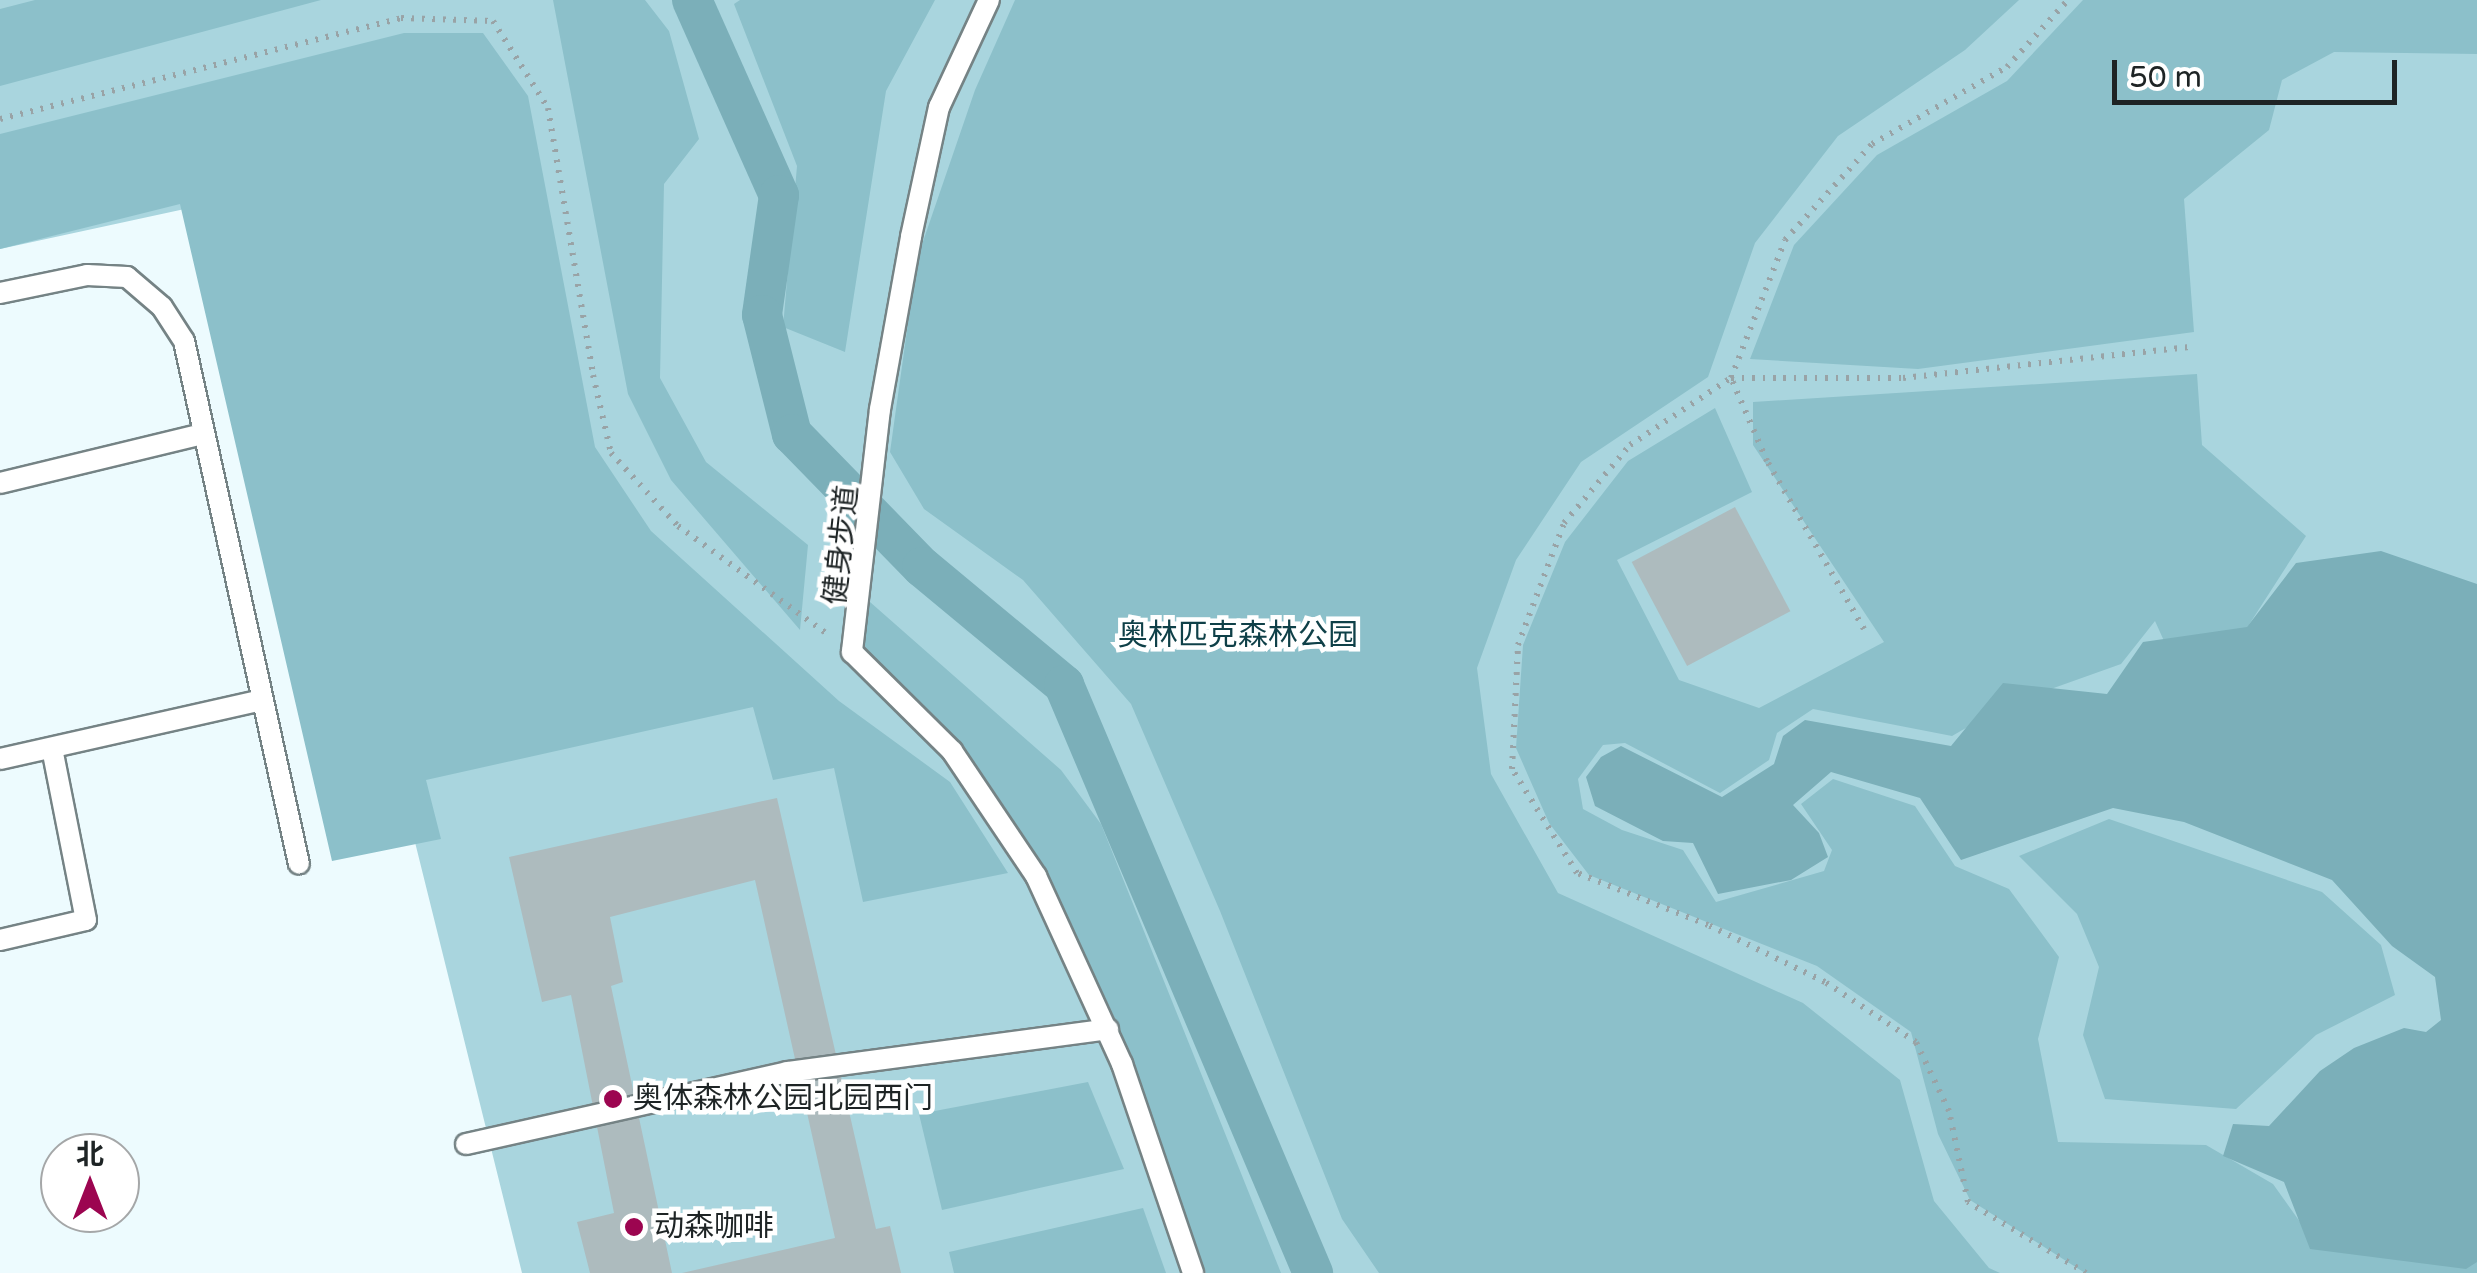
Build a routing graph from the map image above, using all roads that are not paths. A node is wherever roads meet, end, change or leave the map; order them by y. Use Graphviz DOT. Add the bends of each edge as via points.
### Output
graph roads {
  1 [pos="989,0"];
  2 [pos="0,293"];
  3 [pos="202,434"];
  4 [pos="0,483"];
  5 [pos="262,700"];
  6 [pos="52,748"];
  7 [pos="0,760"];
  8 [pos="299,864"];
  9 [pos="0,940"];
  10 [pos="1108,1028"];
  11 [pos="466,1144"];
  12 [pos="1193,1273"];
  1 -- 10 [label="lane" via="935,126 880,410 852,652 952,752 1036,876"];
  2 -- 3 [label="lane" via="87,275 127,277 162,306 184,341"];
  3 -- 4 [label="lane"];
  3 -- 5 [label="lane"];
  5 -- 6 [label="lane"];
  5 -- 8 [label="lane"];
  6 -- 7 [label="lane"];
  6 -- 9 [label="lane" via="86,920"];
  10 -- 11 [label="lane" via="787,1072"];
  10 -- 12 [label="lane"];
}
